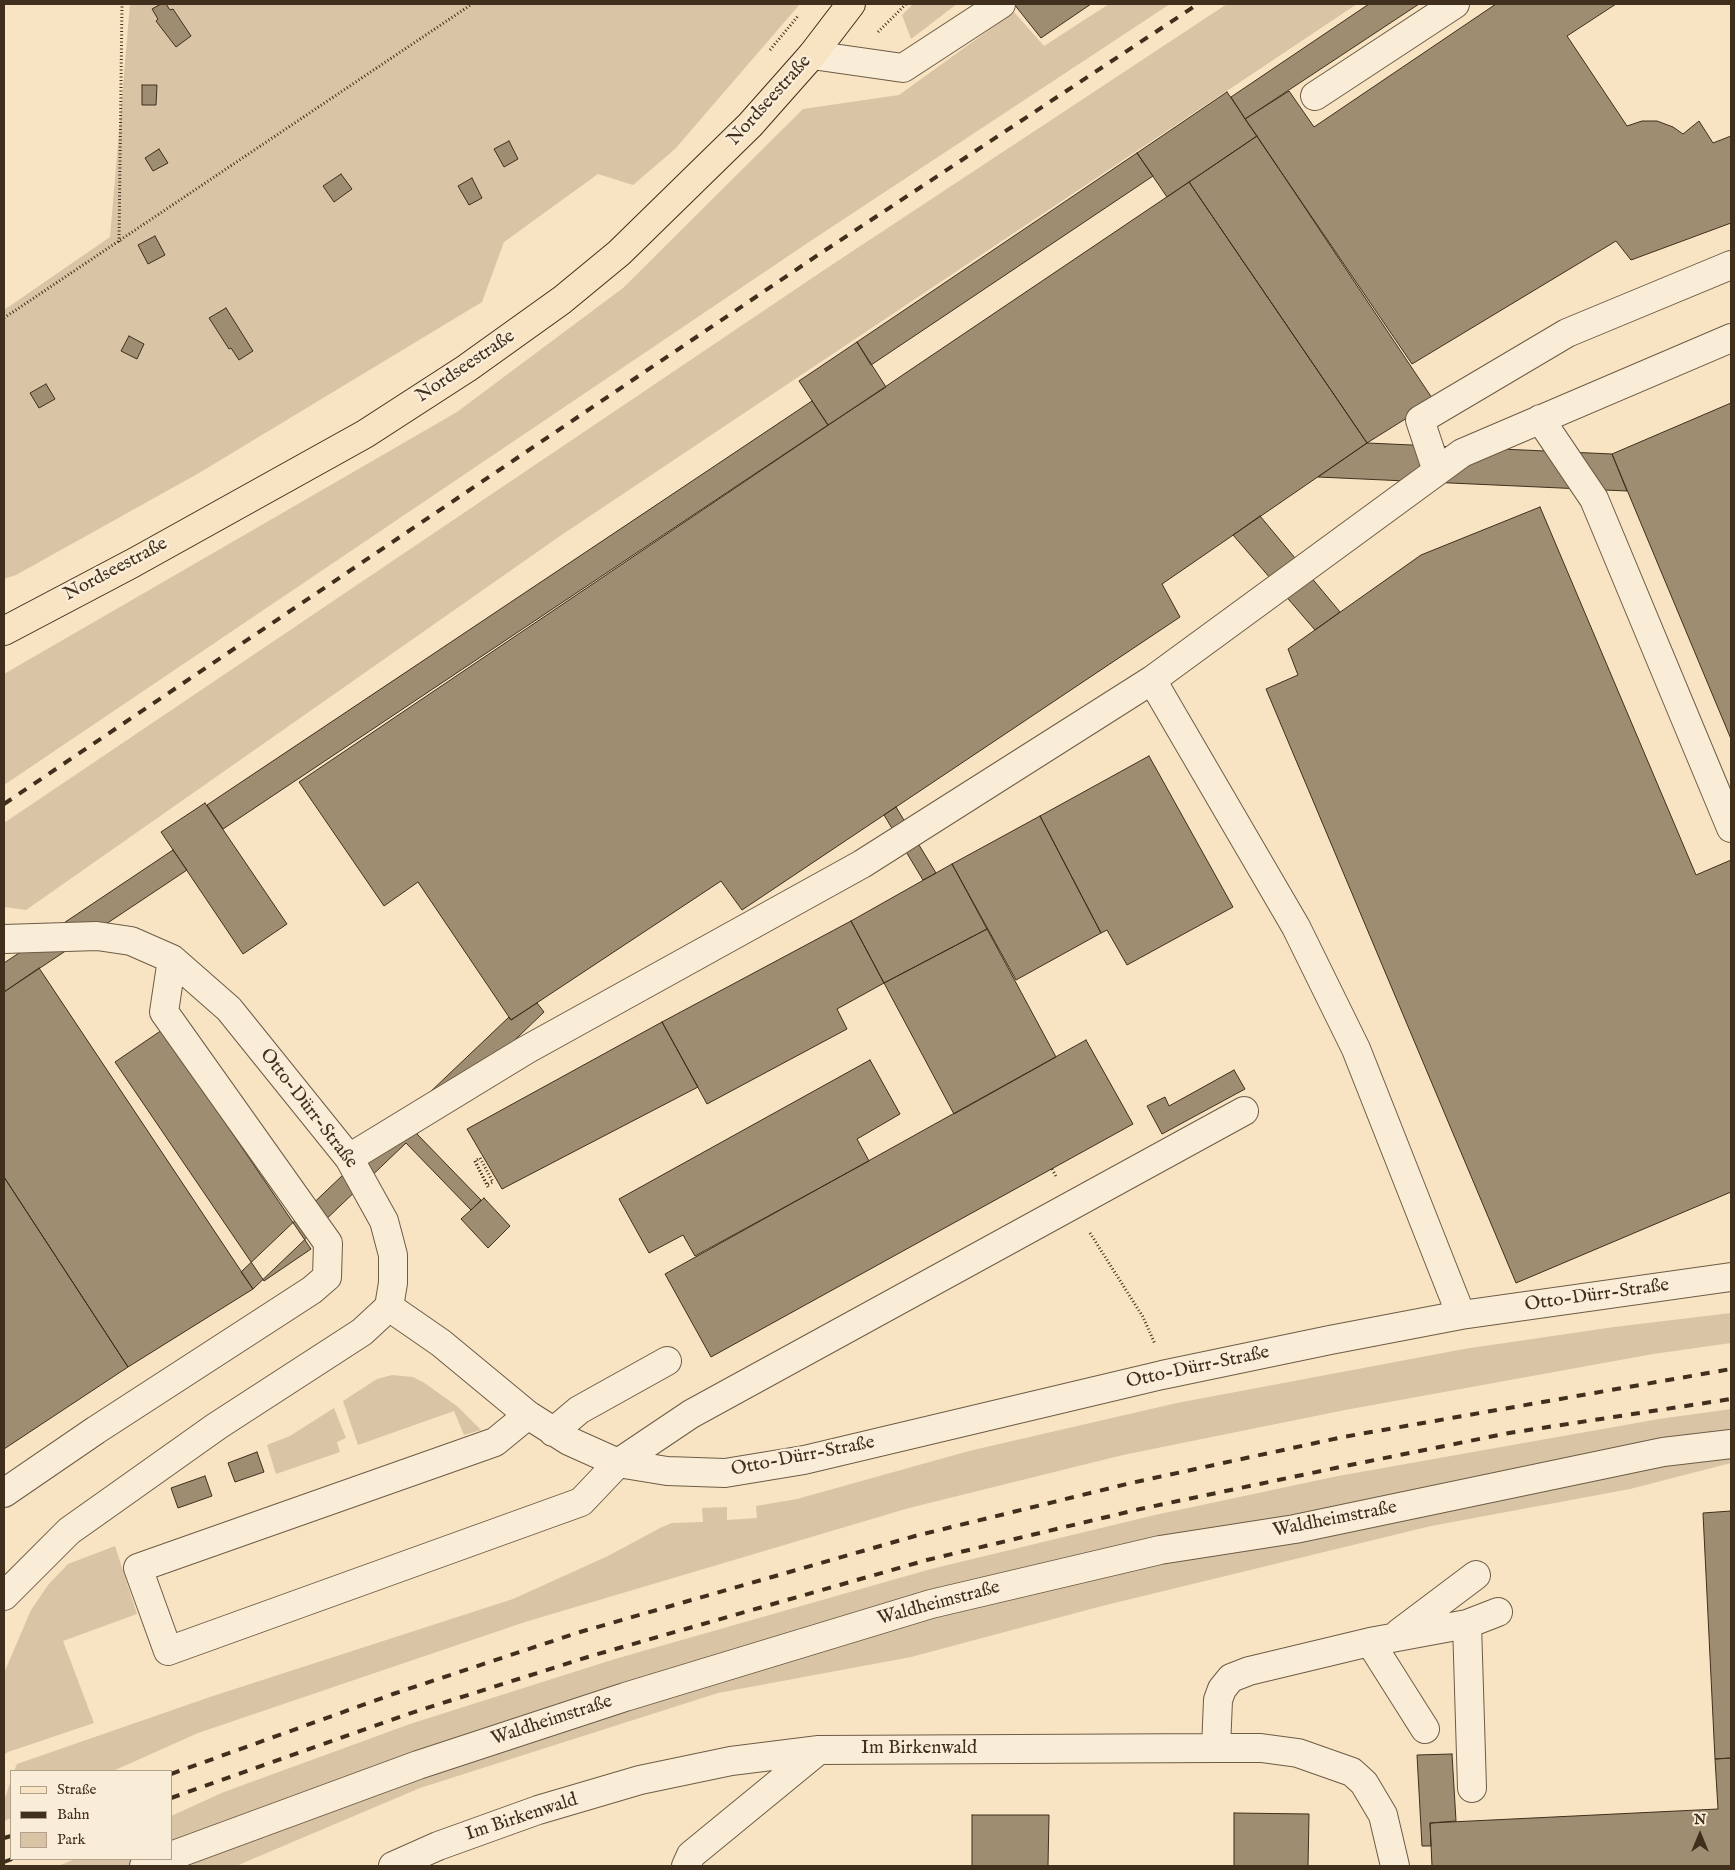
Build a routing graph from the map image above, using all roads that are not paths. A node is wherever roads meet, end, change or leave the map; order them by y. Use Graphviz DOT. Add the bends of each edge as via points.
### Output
graph roads {
  1 [pos="851,4"];
  2 [pos="1001,4"];
  3 [pos="1455,4"];
  4 [pos="812,55"];
  5 [pos="1314,96"];
  6 [pos="1731,265"];
  7 [pos="1731,338"];
  8 [pos="1540,419"];
  9 [pos="1437,471"];
  10 [pos="4,631"];
  11 [pos="1152,680"];
  12 [pos="1731,828"];
  13 [pos="4,939"];
  14 [pos="172,960"];
  15 [pos="1244,1111"];
  16 [pos="350,1158"];
  17 [pos="1731,1277"];
  18 [pos="389,1307"];
  19 [pos="1461,1315"];
  20 [pos="668,1361"];
  21 [pos="528,1415"];
  22 [pos="553,1432"];
  23 [pos="1731,1444"];
  24 [pos="618,1463"];
  25 [pos="4,1493"];
  26 [pos="1476,1575"];
  27 [pos="5,1598"];
  28 [pos="1498,1612"];
  29 [pos="1467,1624"];
  30 [pos="1382,1639"];
  31 [pos="1426,1729"];
  32 [pos="1216,1748"];
  33 [pos="819,1750"];
  34 [pos="1472,1788"];
  35 [pos="172,1856"];
  36 [pos="161,1860"];
  37 [pos="144,1866"];
  38 [pos="393,1866"];
  39 [pos="686,1866"];
  40 [pos="1395,1866"];
  1 -- 4 [label="main road, Nordseestraße"];
  2 -- 4 [label="street" via="903,68"];
  3 -- 5 [label="street"];
  4 -- 10 [label="main road, Nordseestraße" via="750,125 619,253 562,300 467,368 365,434"];
  6 -- 9 [label="street" via="1567,333 1420,420"];
  7 -- 8 [label="street"];
  8 -- 9 [label="street" via="1462,453"];
  8 -- 12 [label="street" via="1594,499"];
  9 -- 11 [label="street"];
  11 -- 16 [label="street" via="862,864 526,1050"];
  11 -- 19 [label="street" via="1305,944 1356,1048"];
  13 -- 14 [label="street, Otto-Dürr-Straße" via="97,936 131,941"];
  14 -- 16 [label="street, Otto-Dürr-Straße" via="230,1009"];
  14 -- 25 [label="street" via="164,1012 328,1243 327,1277"];
  15 -- 24 [label="street" via="691,1414"];
  16 -- 18 [label="street, Otto-Dürr-Straße" via="384,1221 393,1255"];
  17 -- 19 [label="street, Otto-Dürr-Straße"];
  18 -- 21 [label="street, Otto-Dürr-Straße" via="441,1343"];
  18 -- 27 [label="street" via="362,1332 217,1426 69,1531"];
  19 -- 24 [label="street, Otto-Dürr-Straße" via="1162,1375 804,1460 725,1473 668,1471"];
  20 -- 22 [label="street" via="579,1410"];
  21 -- 22 [label="street, Otto-Dürr-Straße"];
  21 -- 24 [label="street" via="495,1442 138,1568 168,1652 581,1502"];
  22 -- 24 [label="street, Otto-Dürr-Straße"];
  23 -- 35 [label="street, Waldheimstraße" via="1664,1452 1294,1529 1160,1550 931,1604 625,1697 418,1765"];
  26 -- 30 [label="street"];
  28 -- 29 [label="street"];
  29 -- 30 [label="street"];
  29 -- 34 [label="street"];
  30 -- 31 [label="street"];
  30 -- 32 [label="street" via="1231,1678 1218,1700"];
  32 -- 33 [label="street, Im Birkenwald"];
  32 -- 40 [label="street, Im Birkenwald" via="1261,1748 1298,1753 1352,1772 1364,1783 1383,1815"];
  33 -- 38 [label="street, Im Birkenwald" via="731,1761 640,1780 538,1810"];
  33 -- 39 [label="street" via="691,1855"];
  36 -- 37 [label="street"];
}
